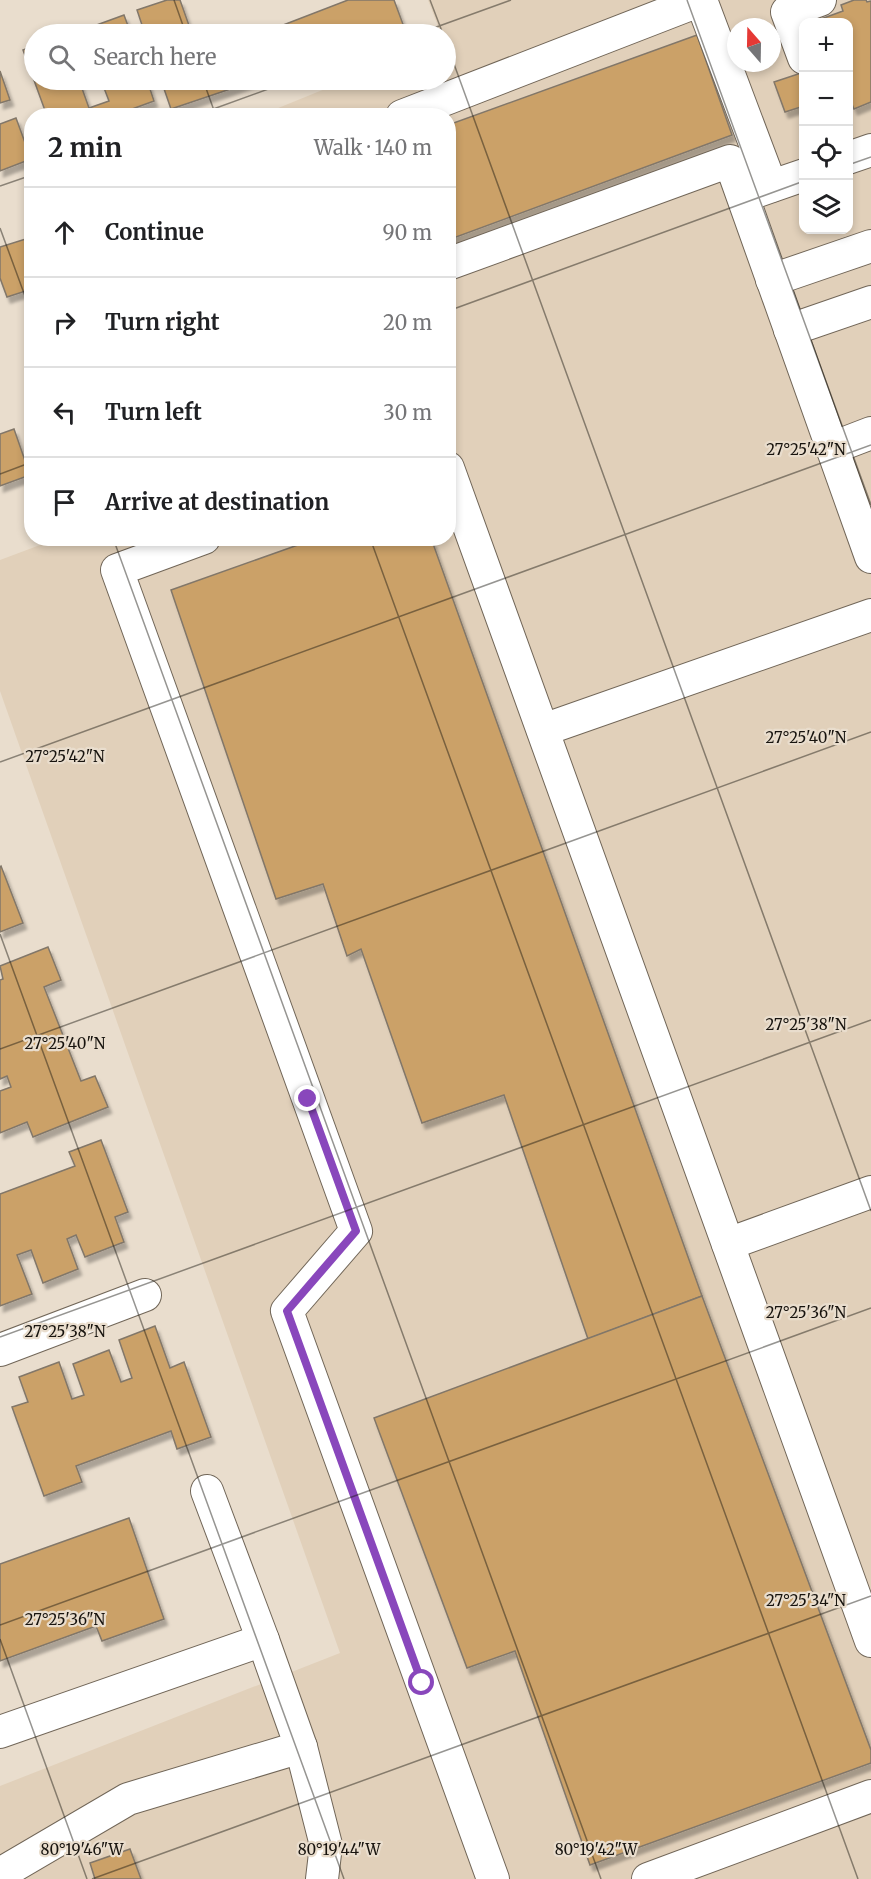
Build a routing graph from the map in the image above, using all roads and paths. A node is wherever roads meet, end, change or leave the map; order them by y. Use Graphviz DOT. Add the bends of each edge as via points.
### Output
graph roads {
  1 [pos="820,0"];
  2 [pos="663,7"];
  3 [pos="799,44"];
  4 [pos="421,108"];
  5 [pos="871,150"];
  6 [pos="853,157"];
  7 [pos="799,177"];
  8 [pos="757,192"];
  9 [pos="871,246"];
  10 [pos="456,261"];
  11 [pos="772,280"];
  12 [pos="871,302"];
  13 [pos="790,330"];
  14 [pos="871,433"];
  15 [pos="832,448"];
  16 [pos="456,490"];
  17 [pos="182,546"];
  18 [pos="871,557"];
  19 [pos="871,615"];
  20 [pos="543,730"];
  21 [pos="871,1192"];
  22 [pos="728,1244"];
  23 [pos="145,1295"];
  24 [pos="0,1350"];
  25 [pos="207,1491"];
  26 [pos="870,1635"];
  27 [pos="263,1640"];
  28 [pos="0,1732"];
  29 [pos="301,1747"];
  30 [pos="871,1796"];
  31 [pos="0,1874"];
  32 [pos="322,1879"];
  33 [pos="493,1879"];
  34 [pos="648,1879"];
  1 -- 3 [label="lane" via="787,12"];
  2 -- 4 [label="lane"];
  2 -- 8 [label="lane" via="701,0"];
  5 -- 6 [label="lane"];
  7 -- 8 [label="lane"];
  8 -- 10 [label="lane" via="730,161"];
  8 -- 11 [label="lane"];
  9 -- 11 [label="lane"];
  11 -- 13 [label="lane"];
  12 -- 13 [label="lane"];
  13 -- 15 [label="lane"];
  14 -- 15 [label="lane"];
  15 -- 18 [label="lane"];
  16 -- 20 [label="lane"];
  17 -- 33 [label="lane" via="117,570 356,1231 287,1311"];
  19 -- 20 [label="lane"];
  20 -- 22 [label="lane"];
  21 -- 22 [label="lane"];
  22 -- 26 [label="lane"];
  23 -- 24 [label="lane"];
  25 -- 27 [label="lane"];
  27 -- 28 [label="lane"];
  27 -- 29 [label="lane"];
  29 -- 31 [label="lane" via="128,1799"];
  29 -- 32 [label="lane" via="326,1845"];
  30 -- 34 [label="lane"];
}
